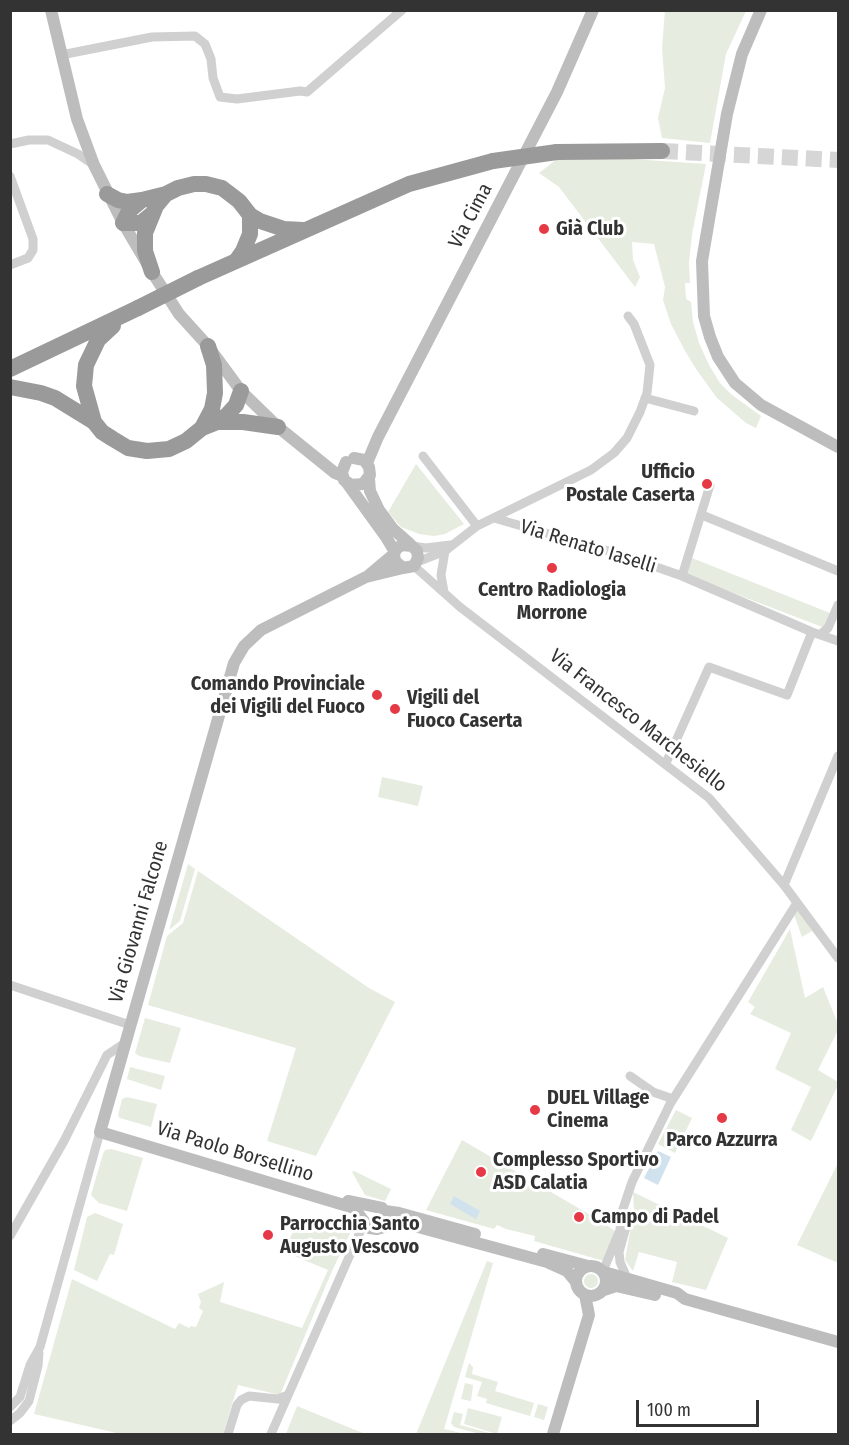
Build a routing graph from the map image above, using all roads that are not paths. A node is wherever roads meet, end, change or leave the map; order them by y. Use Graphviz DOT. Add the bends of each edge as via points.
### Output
graph roads {
  1 [pos="51,10"];
  2 [pos="402,10"];
  3 [pos="593,10"];
  4 [pos="761,10"];
  5 [pos="61,55"];
  6 [pos="10,144"];
  7 [pos="662,151"];
  8 [pos="94,165"];
  9 [pos="10,176"];
  10 [pos="107,194"];
  11 [pos="147,207"];
  12 [pos="250,215"];
  13 [pos="123,223"];
  14 [pos="306,230"];
  15 [pos="236,261"];
  16 [pos="10,265"];
  17 [pos="152,272"];
  18 [pos="132,311"];
  19 [pos="628,316"];
  20 [pos="208,346"];
  21 [pos="10,369"];
  22 [pos="10,387"];
  23 [pos="241,391"];
  24 [pos="645,398"];
  25 [pos="694,411"];
  26 [pos="211,420"];
  27 [pos="94,422"];
  28 [pos="278,427"];
  29 [pos="378,436"];
  30 [pos="838,447"];
  31 [pos="423,456"];
  32 [pos="319,459"];
  33 [pos="350,460"];
  34 [pos="368,463"];
  35 [pos="369,479"];
  36 [pos="345,480"];
  37 [pos="710,485"];
  38 [pos="702,515"];
  39 [pos="494,518"];
  40 [pos="477,526"];
  41 [pos="411,545"];
  42 [pos="447,548"];
  43 [pos="394,553"];
  44 [pos="411,565"];
  45 [pos="838,571"];
  46 [pos="682,576"];
  47 [pos="366,577"];
  48 [pos="444,592"];
  49 [pos="838,605"];
  50 [pos="838,619"];
  51 [pos="817,633"];
  52 [pos="838,641"];
  53 [pos="838,756"];
  54 [pos="666,763"];
  55 [pos="784,885"];
  56 [pos="797,903"];
  57 [pos="838,955"];
  58 [pos="10,985"];
  59 [pos="730,1008"];
  60 [pos="741,1013"];
  61 [pos="130,1024"];
  62 [pos="125,1043"];
  63 [pos="630,1076"];
  64 [pos="674,1099"];
  65 [pos="101,1128"];
  66 [pos="626,1207"];
  67 [pos="380,1208"];
  68 [pos="361,1214"];
  69 [pos="379,1229"];
  70 [pos="10,1236"];
  71 [pos="356,1243"];
  72 [pos="588,1266"];
  73 [pos="603,1272"];
  74 [pos="627,1278"];
  75 [pos="576,1282"];
  76 [pos="604,1290"];
  77 [pos="585,1295"];
  78 [pos="685,1299"];
  79 [pos="838,1342"];
  80 [pos="40,1347"];
  81 [pos="288,1395"];
  82 [pos="268,1399"];
  83 [pos="10,1407"];
  84 [pos="10,1421"];
  85 [pos="273,1431"];
  86 [pos="228,1434"];
  87 [pos="553,1434"];
  1 -- 5 [label="street"];
  2 -- 5 [label="street" via="307,92 220,97 205,44 195,36 152,37"];
  3 -- 29 [label="street, Via Cima" via="557,92"];
  4 -- 30 [label="street" via="742,54 727,114 702,261 704,316 718,357 735,383 761,405"];
  5 -- 8 [label="street" via="77,119"];
  6 -- 8 [label="street" via="48,140"];
  7 -- 14 [label="highway, bridge" via="557,152 493,161 409,184"];
  8 -- 10 [label="street"];
  9 -- 16 [label="street" via="33,239 33,250 28,258"];
  10 -- 11 [label="highway"];
  10 -- 13 [label="street"];
  11 -- 12 [label="highway" via="186,186 206,184 222,188"];
  11 -- 13 [label="highway" via="141,223"];
  11 -- 17 [label="highway" via="145,251"];
  12 -- 14 [label="highway" via="284,229"];
  12 -- 15 [label="highway" via="250,234"];
  13 -- 17 [label="street"];
  14 -- 15 [label="highway"];
  15 -- 18 [label="highway, bridge"];
  17 -- 20 [label="street" via="179,314"];
  18 -- 21 [label="highway"];
  18 -- 27 [label="highway" via="98,340 86,365 84,386"];
  19 -- 24 [label="street" via="650,365"];
  20 -- 23 [label="street"];
  20 -- 26 [label="highway" via="216,378"];
  22 -- 27 [label="highway" via="55,398"];
  23 -- 26 [label="highway" via="227,415"];
  23 -- 28 [label="street"];
  24 -- 25 [label="street"];
  24 -- 39 [label="street" via="627,438 614,453 591,470"];
  26 -- 27 [label="highway" via="186,441 169,449 147,451 128,448 102,432"];
  26 -- 28 [label="highway"];
  28 -- 32 [label="street"];
  29 -- 33 [label="street, Via Cima"];
  29 -- 34 [label="street, Via Cima"];
  31 -- 40 [label="street"];
  32 -- 33 [label="street"];
  32 -- 36 [label="street"];
  33 -- 34 [label="street" via="359,458"];
  33 -- 36 [label="street" via="342,468"];
  34 -- 35 [label="street"];
  35 -- 36 [label="street" via="359,486"];
  35 -- 41 [label="street" via="379,510"];
  36 -- 43 [label="street"];
  37 -- 38 [label="street"];
  38 -- 45 [label="street"];
  38 -- 46 [label="street"];
  39 -- 40 [label="street"];
  39 -- 46 [label="street, Via Renato Iaselli"];
  40 -- 42 [label="street"];
  41 -- 42 [label="street"];
  41 -- 43 [label="street" via="400,546"];
  41 -- 44 [label="street" via="417,551"];
  42 -- 44 [label="street"];
  42 -- 48 [label="street" via="441,574"];
  43 -- 44 [label="street" via="395,561"];
  43 -- 47 [label="street, Via Giovanni Falcone"];
  44 -- 47 [label="street, Via Giovanni Falcone"];
  44 -- 48 [label="street, Via Francesco Marchesiello"];
  46 -- 51 [label="street, Via Renato Iaselli"];
  47 -- 61 [label="street, Via Giovanni Falcone" via="261,630 244,646 234,663"];
  48 -- 54 [label="street, Via Francesco Marchesiello"];
  49 -- 51 [label="street" via="828,628"];
  50 -- 52 [label="street"];
  51 -- 52 [label="street, Via Renato Iaselli"];
  51 -- 54 [label="street" via="788,695 709,667"];
  53 -- 55 [label="street"];
  54 -- 55 [label="street, Via Francesco Marchesiello" via="709,798"];
  55 -- 56 [label="street, Via Francesco Marchesiello"];
  56 -- 57 [label="street, Via Francesco Marchesiello"];
  56 -- 59 [label="street"];
  58 -- 61 [label="street"];
  59 -- 60 [label="street"];
  59 -- 64 [label="street"];
  61 -- 62 [label="street, Via Giovanni Falcone"];
  62 -- 65 [label="street, Via Giovanni Falcone"];
  62 -- 70 [label="street" via="107,1056"];
  63 -- 64 [label="street" via="653,1092"];
  64 -- 66 [label="street" via="632,1182"];
  65 -- 68 [label="street, Via Paolo Borsellino" via="354,1208"];
  65 -- 80 [label="street, Via Giovanni Falcone"];
  66 -- 73 [label="street"];
  66 -- 74 [label="street" via="620,1262"];
  67 -- 68 [label="street"];
  67 -- 69 [label="street" via="386,1222"];
  67 -- 72 [label="street"];
  68 -- 69 [label="street, Via Paolo Borsellino" via="369,1228"];
  68 -- 71 [label="street"];
  69 -- 71 [label="street"];
  69 -- 75 [label="street" via="400,1223 530,1257 567,1271"];
  71 -- 81 [label="street"];
  72 -- 73 [label="street"];
  72 -- 75 [label="street" via="578,1274"];
  73 -- 74 [label="street"];
  73 -- 76 [label="street"];
  74 -- 78 [label="street"];
  75 -- 77 [label="street"];
  76 -- 77 [label="street" via="593,1296"];
  76 -- 78 [label="street" via="616,1286"];
  77 -- 87 [label="street" via="589,1315"];
  78 -- 79 [label="street"];
  80 -- 83 [label="street, Via Giovanni Falcone" via="20,1397"];
  80 -- 84 [label="street, Via Giovanni Falcone" via="29,1401"];
  81 -- 82 [label="street"];
  81 -- 85 [label="street"];
  82 -- 85 [label="street" via="274,1409"];
  82 -- 86 [label="street" via="252,1396 241,1400"];
}
